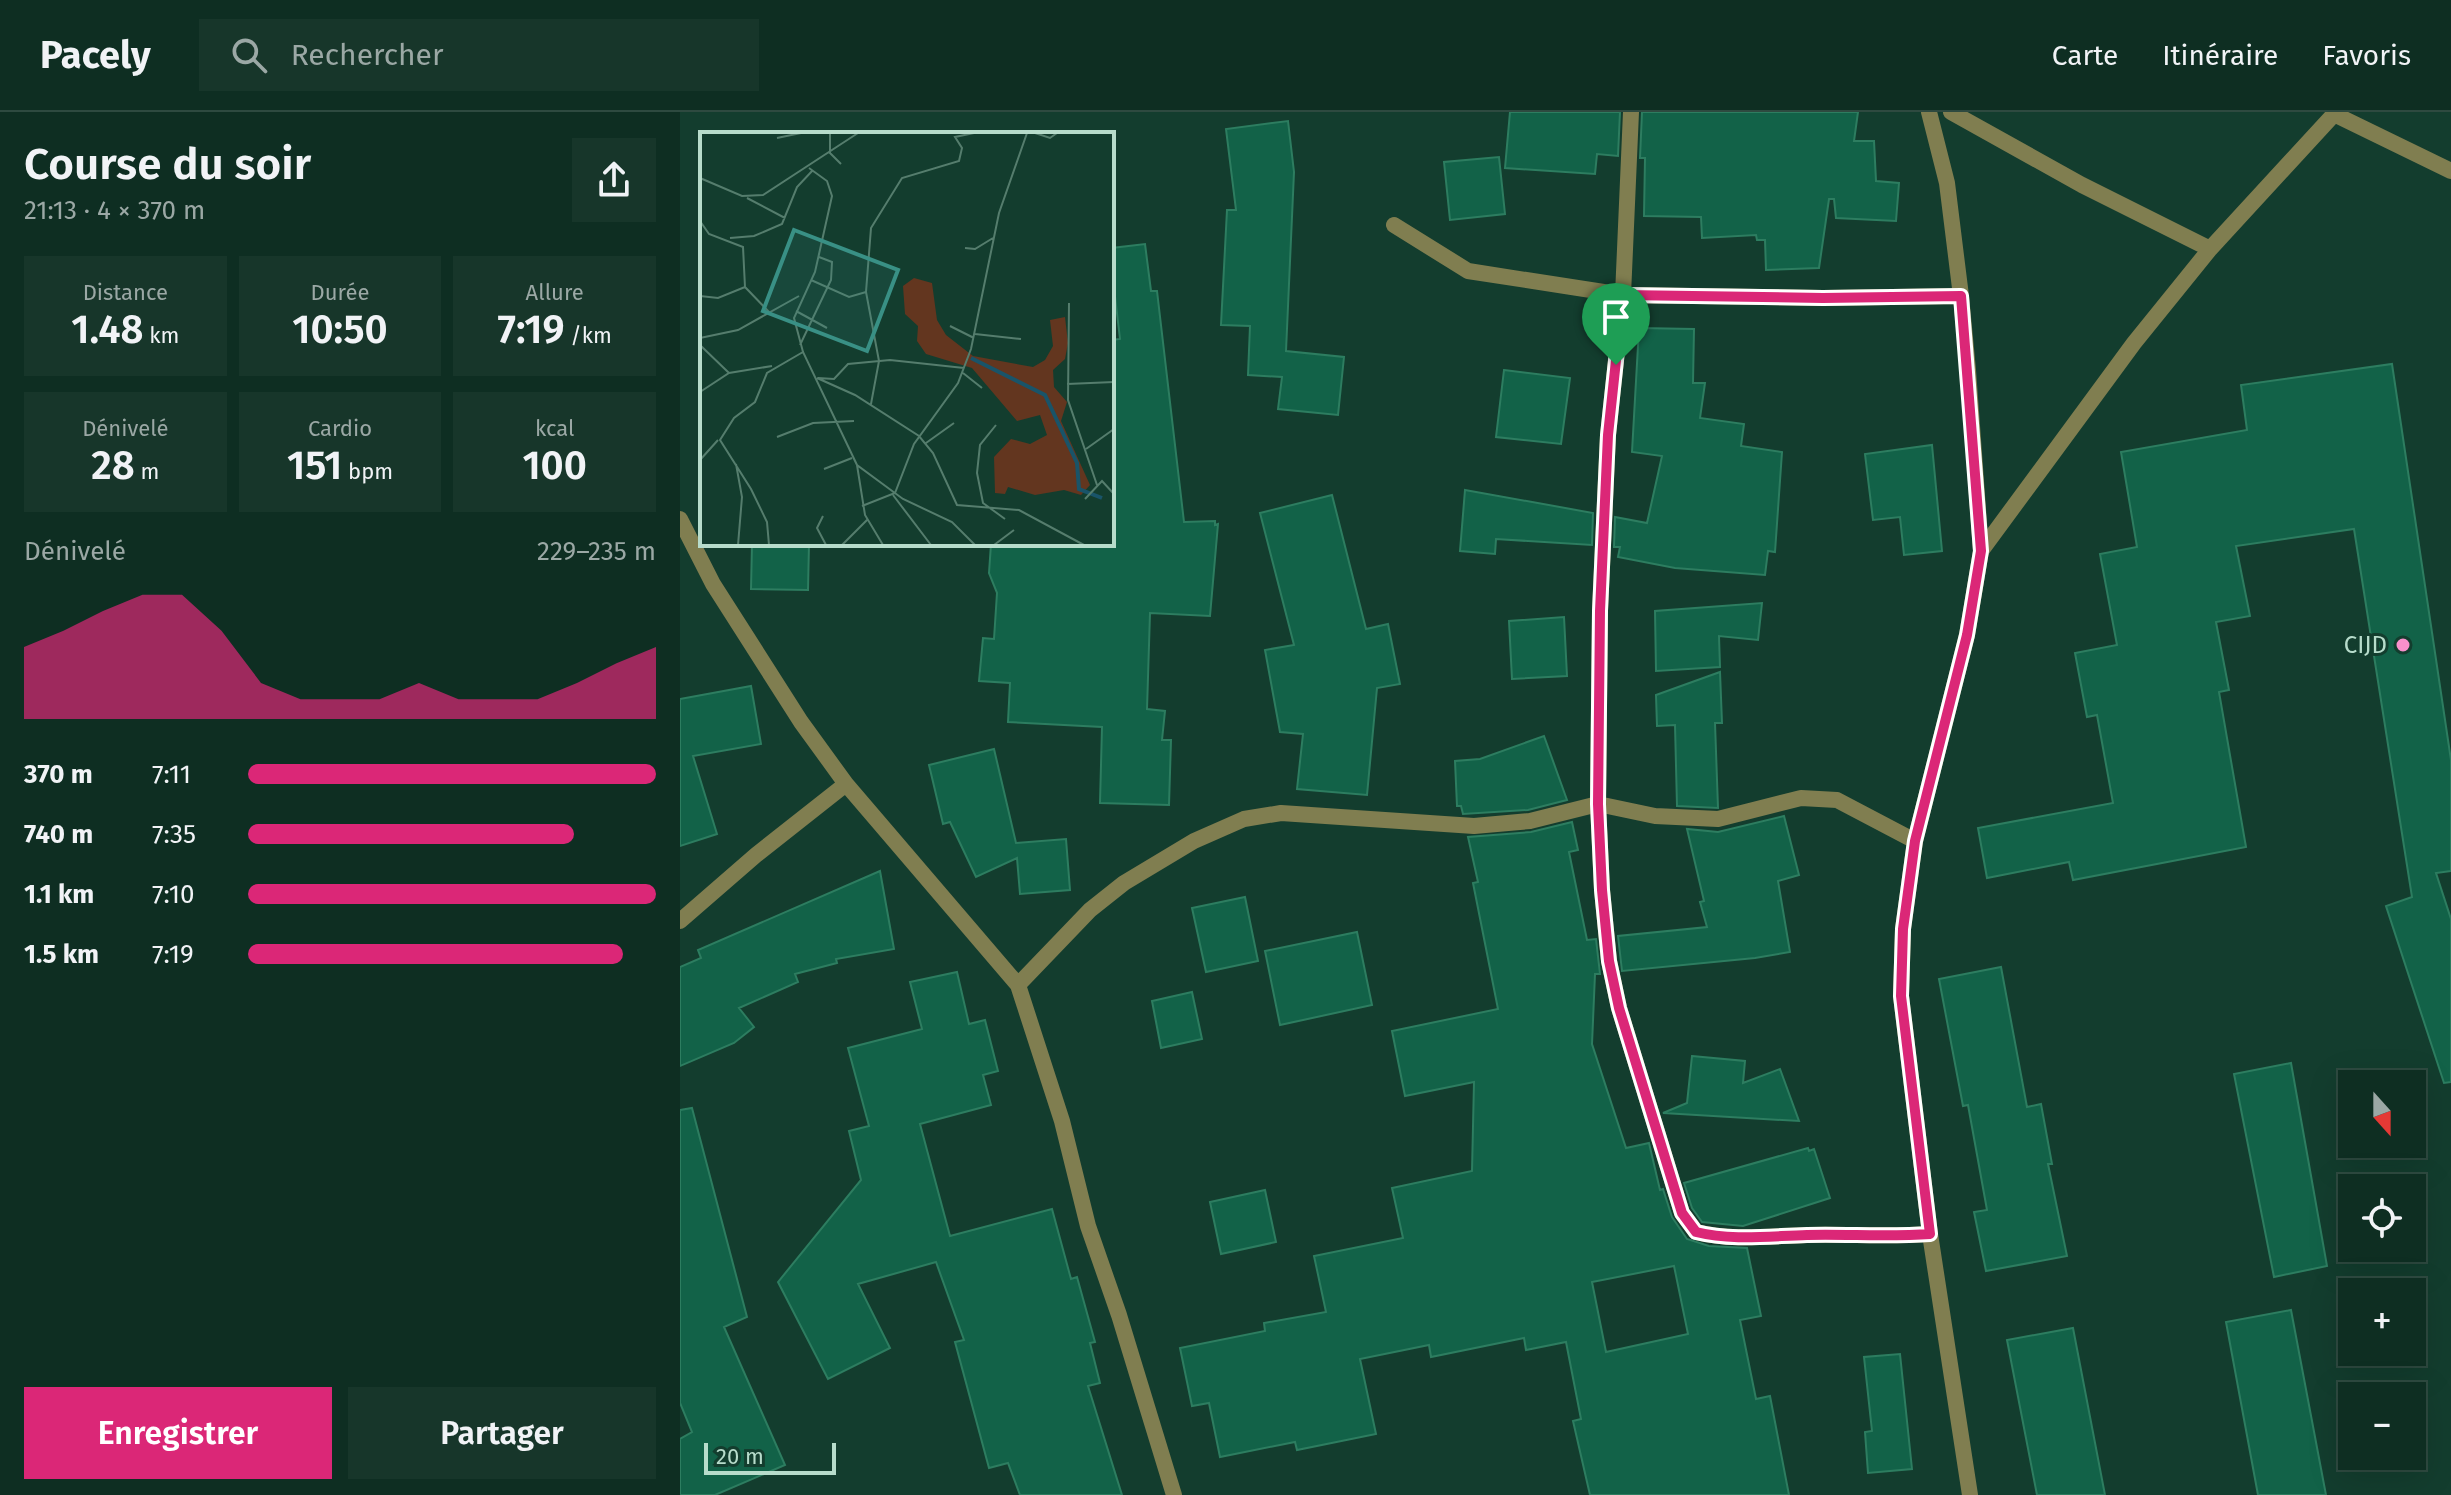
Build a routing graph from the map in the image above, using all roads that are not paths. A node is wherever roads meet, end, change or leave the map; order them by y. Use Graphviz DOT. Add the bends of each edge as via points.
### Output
graph roads {
  1 [pos="1631,112"];
  2 [pos="1929,112"];
  3 [pos="1951,112"];
  4 [pos="2335,113"];
  5 [pos="2451,171"];
  6 [pos="1394,225"];
  7 [pos="2210,249"];
  8 [pos="1623,295"];
  9 [pos="1961,296"];
  10 [pos="680,519"];
  11 [pos="1981,551"];
  12 [pos="846,784"];
  13 [pos="1598,804"];
  14 [pos="1915,841"];
  15 [pos="680,921"];
  16 [pos="1018,985"];
  17 [pos="1930,1234"];
  18 [pos="1174,1495"];
  19 [pos="1970,1495"];
  1 -- 8 [label="street"];
  2 -- 9 [label="street" via="1947,183"];
  3 -- 7 [label="street"];
  4 -- 5 [label="street"];
  4 -- 7 [label="street"];
  6 -- 8 [label="street" via="1468,271"];
  7 -- 11 [label="street"];
  8 -- 9 [label="street"];
  8 -- 13 [label="street" via="1608,435"];
  9 -- 11 [label="street"];
  10 -- 12 [label="street" via="713,584"];
  11 -- 14 [label="street" via="1967,635"];
  12 -- 15 [label="street"];
  12 -- 16 [label="street"];
  13 -- 14 [label="street" via="1655,816 1718,819 1801,798 1837,800"];
  13 -- 16 [label="street" via="1530,821 1474,826 1281,813 1244,819 1194,841 1124,883 1090,910"];
  13 -- 17 [label="street" via="1608,947 1619,1008 1682,1213 1696,1232 1719,1237"];
  14 -- 17 [label="street" via="1903,929 1901,996"];
  16 -- 18 [label="street"];
  17 -- 19 [label="street"];
}
